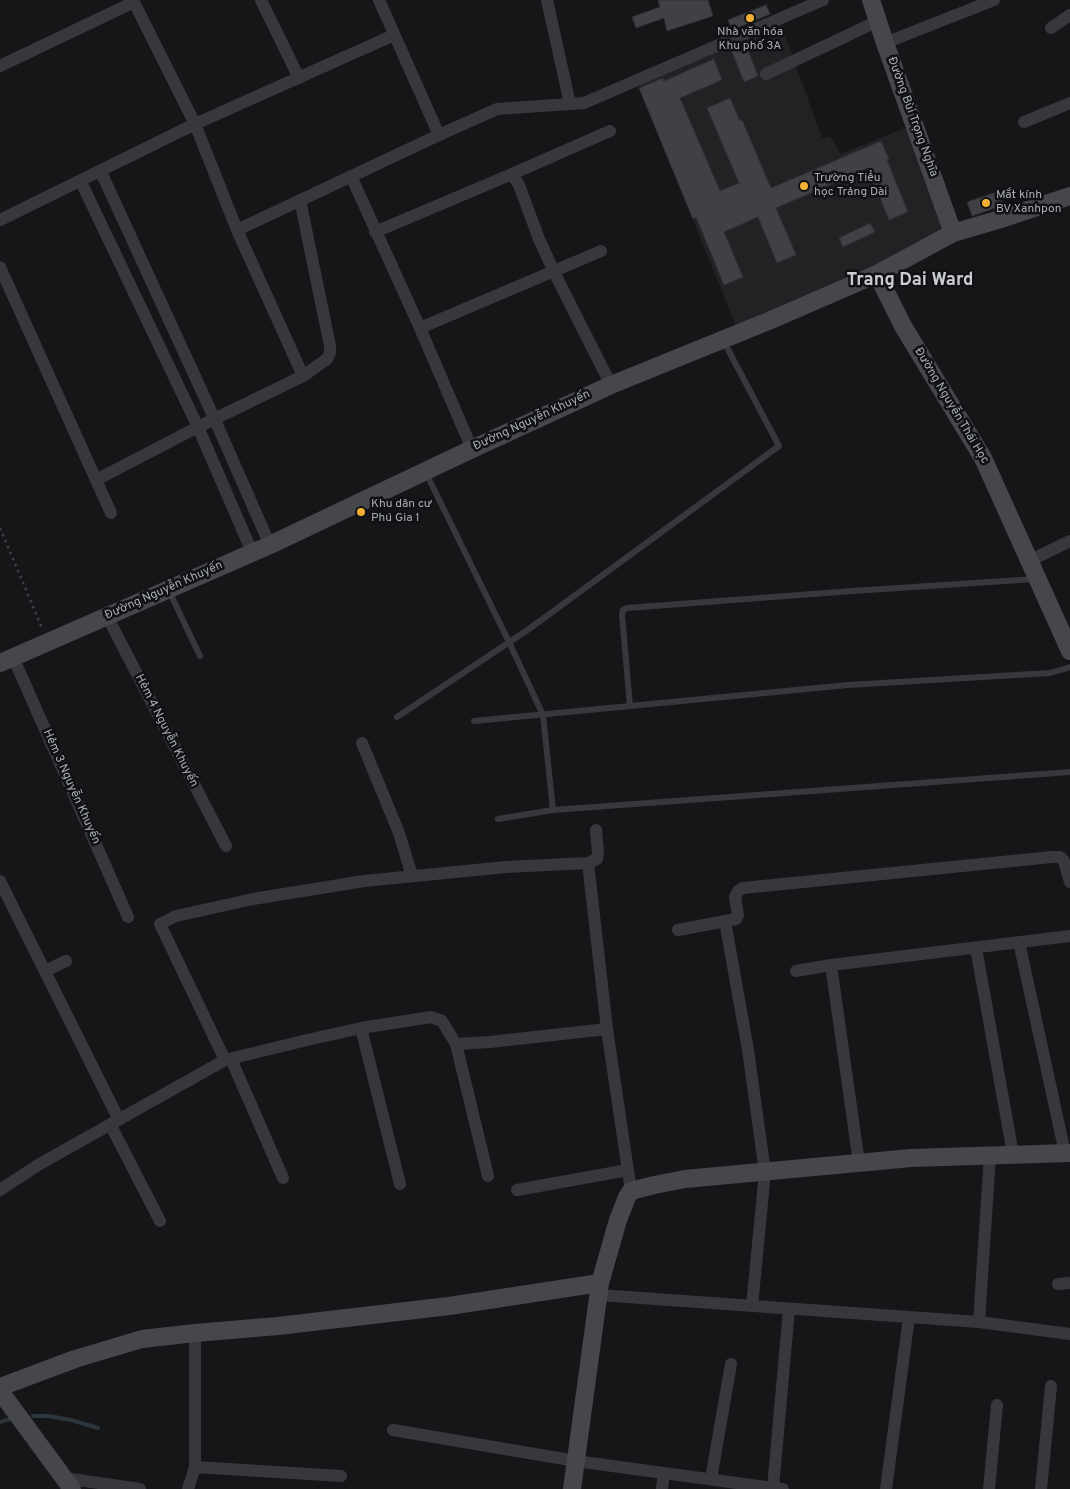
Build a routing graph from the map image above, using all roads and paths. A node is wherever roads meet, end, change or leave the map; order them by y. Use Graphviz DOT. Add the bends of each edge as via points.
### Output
graph roads {
  1 [pos="261,0"];
  2 [pos="379,0"];
  3 [pos="548,0"];
  4 [pos="823,0"];
  5 [pos="871,0"];
  6 [pos="994,0"];
  7 [pos="134,1"];
  8 [pos="1070,15"];
  9 [pos="878,21"];
  10 [pos="1052,28"];
  11 [pos="394,35"];
  12 [pos="885,43"];
  13 [pos="0,66"];
  14 [pos="766,74"];
  15 [pos="299,78"];
  16 [pos="1070,103"];
  17 [pos="570,104"];
  18 [pos="1024,122"];
  19 [pos="195,124"];
  20 [pos="610,130"];
  21 [pos="439,135"];
  22 [pos="101,172"];
  23 [pos="512,174"];
  24 [pos="351,176"];
  25 [pos="81,182"];
  26 [pos="1070,196"];
  27 [pos="300,200"];
  28 [pos="0,220"];
  29 [pos="237,230"];
  30 [pos="375,232"];
  31 [pos="953,233"];
  32 [pos="601,251"];
  33 [pos="0,267"];
  34 [pos="554,272"];
  35 [pos="877,274"];
  36 [pos="420,328"];
  37 [pos="723,340"];
  38 [pos="302,376"];
  39 [pos="611,385"];
  40 [pos="215,420"];
  41 [pos="198,427"];
  42 [pos="472,449"];
  43 [pos="425,472"];
  44 [pos="96,480"];
  45 [pos="111,513"];
  46 [pos="0,528"];
  47 [pos="1070,541"];
  48 [pos="270,545"];
  49 [pos="252,552"];
  50 [pos="1029,560"];
  51 [pos="1038,579"];
  52 [pos="168,589"];
  53 [pos="107,616"];
  54 [pos="48,642"];
  55 [pos="509,642"];
  56 [pos="1070,651"];
  57 [pos="200,656"];
  58 [pos="7,660"];
  59 [pos="1070,667"];
  60 [pos="630,706"];
  61 [pos="543,715"];
  62 [pos="398,717"];
  63 [pos="474,721"];
  64 [pos="362,744"];
  65 [pos="1070,772"];
  66 [pos="553,810"];
  67 [pos="498,819"];
  68 [pos="596,830"];
  69 [pos="226,846"];
  70 [pos="588,863"];
  71 [pos="412,876"];
  72 [pos="0,881"];
  73 [pos="1070,882"];
  74 [pos="128,918"];
  75 [pos="725,921"];
  76 [pos="678,930"];
  77 [pos="1070,936"];
  78 [pos="1019,942"];
  79 [pos="976,948"];
  80 [pos="66,961"];
  81 [pos="831,965"];
  82 [pos="45,971"];
  83 [pos="796,971"];
  84 [pos="361,1028"];
  85 [pos="607,1029"];
  86 [pos="456,1044"];
  87 [pos="228,1059"];
  88 [pos="114,1122"];
  89 [pos="1068,1153"];
  90 [pos="1013,1154"];
  91 [pos="990,1155"];
  92 [pos="860,1163"];
  93 [pos="628,1170"];
  94 [pos="765,1172"];
  95 [pos="488,1176"];
  96 [pos="284,1178"];
  97 [pos="400,1184"];
  98 [pos="0,1190"];
  99 [pos="517,1190"];
  100 [pos="631,1191"];
  101 [pos="160,1221"];
  102 [pos="600,1289"];
  103 [pos="752,1306"];
  104 [pos="789,1309"];
  105 [pos="909,1317"];
  106 [pos="979,1322"];
  107 [pos="195,1333"];
  108 [pos="1070,1334"];
  109 [pos="731,1364"];
  110 [pos="1051,1386"];
  111 [pos="0,1387"];
  112 [pos="0,1391"];
  113 [pos="997,1405"];
  114 [pos="393,1430"];
  115 [pos="576,1461"];
  116 [pos="195,1467"];
  117 [pos="664,1472"];
  118 [pos="341,1476"];
  119 [pos="711,1479"];
  120 [pos="68,1484"];
  121 [pos="778,1488"];
  122 [pos="140,1489"];
  123 [pos="188,1489"];
  124 [pos="572,1489"];
  125 [pos="662,1489"];
  126 [pos="886,1489"];
  127 [pos="989,1489"];
  128 [pos="1041,1489"];
  1 -- 15 [label="street"];
  2 -- 11 [label="street"];
  3 -- 17 [label="street"];
  4 -- 17 [label="street" via="584,103"];
  5 -- 9 [label="street, Đường Bùi Trọng Nghĩa"];
  6 -- 12 [label="street"];
  7 -- 13 [label="street"];
  7 -- 19 [label="street"];
  8 -- 10 [label="street"];
  9 -- 12 [label="street, Đường Bùi Trọng Nghĩa"];
  9 -- 14 [label="street"];
  11 -- 15 [label="street"];
  11 -- 21 [label="street"];
  12 -- 31 [label="street, Đường Bùi Trọng Nghĩa"];
  15 -- 19 [label="street"];
  16 -- 18 [label="street"];
  17 -- 21 [label="street" via="497,109"];
  19 -- 22 [label="street"];
  19 -- 29 [label="street"];
  20 -- 23 [label="street"];
  21 -- 24 [label="street"];
  22 -- 25 [label="street"];
  22 -- 40 [label="street"];
  23 -- 30 [label="street"];
  23 -- 34 [label="street"];
  24 -- 27 [label="street"];
  24 -- 30 [label="street"];
  25 -- 28 [label="street"];
  25 -- 41 [label="street"];
  26 -- 31 [label="street, Đường Nguyễn Khuyến"];
  27 -- 29 [label="street"];
  27 -- 38 [label="street" via="330,346 327,359"];
  29 -- 38 [label="street"];
  30 -- 36 [label="street"];
  31 -- 35 [label="street, Đường Nguyễn Khuyến"];
  32 -- 34 [label="street"];
  33 -- 44 [label="street"];
  34 -- 36 [label="street"];
  34 -- 39 [label="street"];
  35 -- 37 [label="street, Đường Nguyễn Khuyến"];
  35 -- 50 [label="street, Đường Nguyễn Thái Học" via="903,326 983,458"];
  36 -- 42 [label="street"];
  37 -- 39 [label="street, Đường Nguyễn Khuyến"];
  37 -- 55 [label="lane" via="779,446"];
  38 -- 40 [label="street"];
  39 -- 42 [label="street, Đường Nguyễn Khuyến"];
  40 -- 41 [label="street"];
  40 -- 48 [label="street"];
  41 -- 44 [label="street"];
  41 -- 49 [label="street"];
  42 -- 43 [label="street, Đường Nguyễn Khuyến"];
  43 -- 48 [label="street, Đường Nguyễn Khuyến"];
  43 -- 55 [label="lane"];
  44 -- 45 [label="street"];
  46 -- 54 [label="path"];
  47 -- 50 [label="street"];
  48 -- 49 [label="street, Đường Nguyễn Khuyến"];
  49 -- 52 [label="street, Đường Nguyễn Khuyến"];
  50 -- 51 [label="street, Đường Nguyễn Thái Học"];
  51 -- 56 [label="street, Đường Nguyễn Thái Học"];
  51 -- 60 [label="lane" via="627,608 622,615"];
  52 -- 53 [label="street, Đường Nguyễn Khuyến"];
  52 -- 57 [label="lane"];
  53 -- 54 [label="street, Đường Nguyễn Khuyến"];
  53 -- 69 [label="street, Hẻm 4 Nguyễn Khuyến"];
  54 -- 58 [label="street, Đường Nguyễn Khuyến"];
  55 -- 61 [label="lane"];
  55 -- 62 [label="lane"];
  58 -- 74 [label="street, Hẻm 3 Nguyễn Khuyến"];
  59 -- 60 [label="lane" via="1050,673 848,685"];
  60 -- 61 [label="lane"];
  61 -- 63 [label="lane"];
  61 -- 66 [label="lane"];
  64 -- 71 [label="street" via="399,833"];
  65 -- 66 [label="lane"];
  66 -- 67 [label="lane"];
  68 -- 70 [label="street" via="597,860"];
  70 -- 71 [label="street"];
  70 -- 85 [label="street"];
  71 -- 87 [label="street" via="260,898 176,916 160,924"];
  72 -- 82 [label="street"];
  73 -- 75 [label="street" via="1064,861 1060,857 1052,857 743,888 735,897 738,916"];
  75 -- 76 [label="street"];
  75 -- 94 [label="street"];
  77 -- 78 [label="street"];
  78 -- 79 [label="street"];
  78 -- 89 [label="street"];
  79 -- 81 [label="street"];
  79 -- 90 [label="street"];
  80 -- 82 [label="street"];
  81 -- 83 [label="street"];
  81 -- 92 [label="street"];
  82 -- 88 [label="street"];
  84 -- 86 [label="street" via="432,1017 442,1021"];
  84 -- 87 [label="street"];
  84 -- 97 [label="street"];
  85 -- 86 [label="street"];
  85 -- 93 [label="street"];
  86 -- 95 [label="street"];
  87 -- 88 [label="street"];
  87 -- 96 [label="street"];
  88 -- 98 [label="street"];
  88 -- 101 [label="street"];
  89 -- 90 [label="street"];
  90 -- 91 [label="street"];
  91 -- 92 [label="street"];
  91 -- 106 [label="street"];
  92 -- 94 [label="street"];
  93 -- 99 [label="street"];
  93 -- 100 [label="street"];
  94 -- 100 [label="street" via="685,1179"];
  94 -- 103 [label="street"];
  100 -- 102 [label="street" via="618,1220"];
  102 -- 103 [label="street"];
  102 -- 107 [label="street"];
  102 -- 115 [label="street"];
  103 -- 104 [label="street"];
  104 -- 105 [label="street"];
  104 -- 121 [label="street"];
  105 -- 106 [label="street"];
  105 -- 126 [label="street"];
  106 -- 108 [label="street"];
  107 -- 111 [label="street" via="142,1338"];
  107 -- 116 [label="street"];
  109 -- 119 [label="street"];
  110 -- 128 [label="street"];
  112 -- 120 [label="street"];
  113 -- 127 [label="street"];
  114 -- 115 [label="street"];
  115 -- 117 [label="street"];
  115 -- 124 [label="street"];
  116 -- 118 [label="street"];
  116 -- 123 [label="street"];
  117 -- 119 [label="street"];
  117 -- 125 [label="street"];
  119 -- 121 [label="street"];
  120 -- 122 [label="street"];
}
